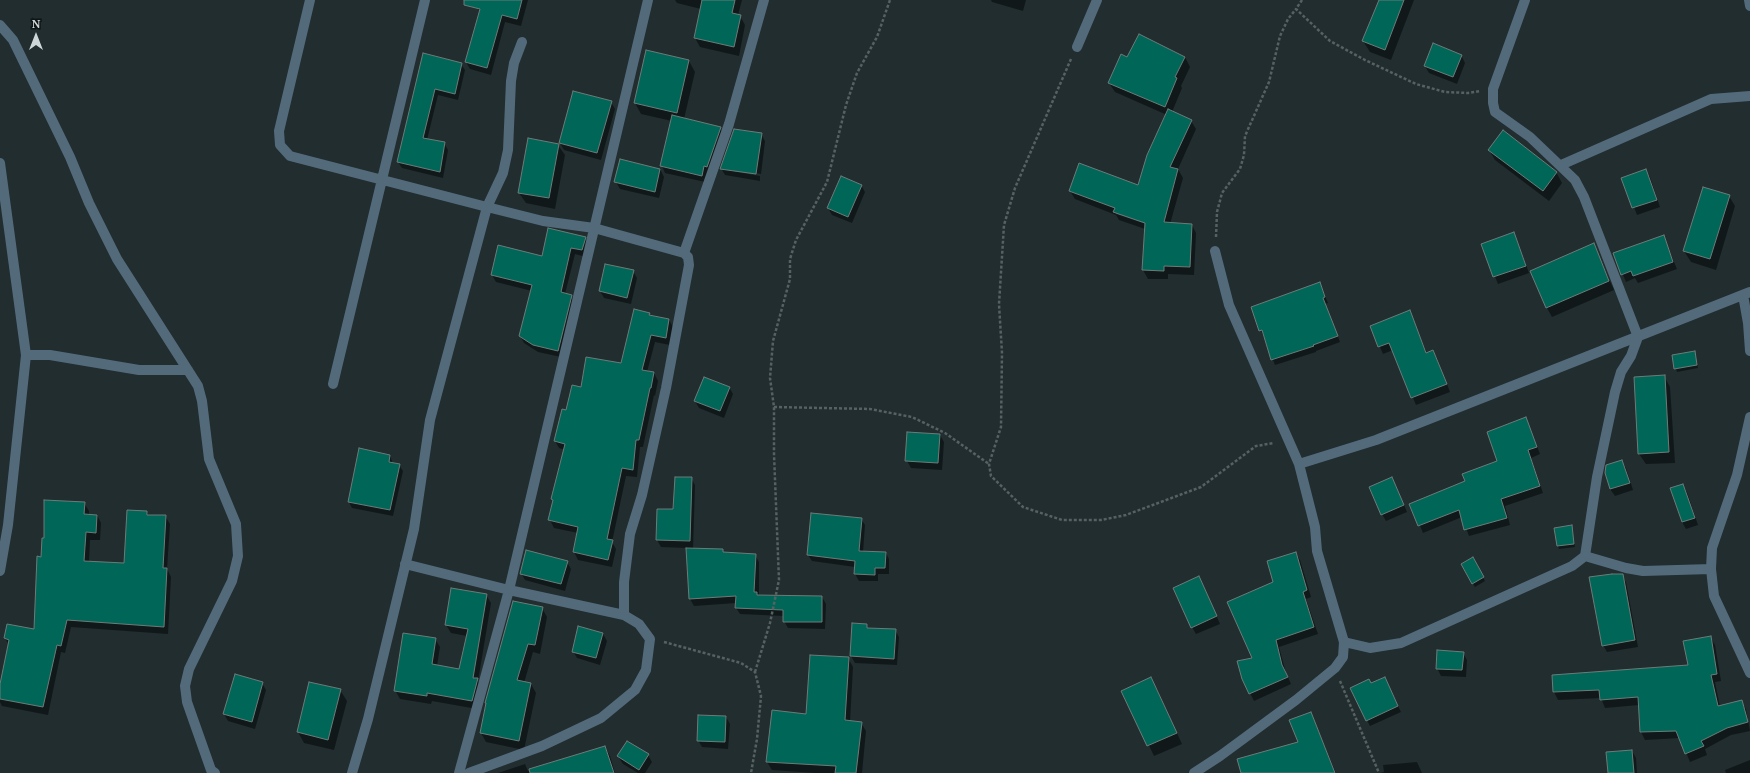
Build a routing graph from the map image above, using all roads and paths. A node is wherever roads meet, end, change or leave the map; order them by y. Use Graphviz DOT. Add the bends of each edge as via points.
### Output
graph roads {
  1 [pos="310,0"];
  2 [pos="425,0"];
  3 [pos="648,0"];
  4 [pos="764,0"];
  5 [pos="890,0"];
  6 [pos="1098,0"];
  7 [pos="1302,0"];
  8 [pos="1524,0"];
  9 [pos="1748,0"];
  10 [pos="1750,6"];
  11 [pos="1296,9"];
  12 [pos="0,25"];
  13 [pos="522,42"];
  14 [pos="1077,47"];
  15 [pos="1492,89"];
  16 [pos="1750,96"];
  17 [pos="0,163"];
  18 [pos="1561,165"];
  19 [pos="383,180"];
  20 [pos="487,207"];
  21 [pos="594,228"];
  22 [pos="1215,251"];
  23 [pos="684,253"];
  24 [pos="1746,294"];
  25 [pos="1638,337"];
  26 [pos="1750,351"];
  27 [pos="26,355"];
  28 [pos="188,370"];
  29 [pos="332,384"];
  30 [pos="774,407"];
  31 [pos="1750,417"];
  32 [pos="1288,440"];
  33 [pos="989,464"];
  34 [pos="1299,464"];
  35 [pos="1586,556"];
  36 [pos="404,564"];
  37 [pos="1711,568"];
  38 [pos="0,571"];
  39 [pos="509,590"];
  40 [pos="624,615"];
  41 [pos="650,639"];
  42 [pos="1344,642"];
  43 [pos="1335,668"];
  44 [pos="755,672"];
  45 [pos="1750,673"];
  46 [pos="210,772"];
  47 [pos="352,773"];
  48 [pos="459,773"];
  49 [pos="469,773"];
  50 [pos="751,773"];
  51 [pos="1194,773"];
  52 [pos="1379,773"];
  1 -- 19 [label="street" via="279,131 280,146 290,156"];
  2 -- 19 [label="street"];
  3 -- 21 [label="street"];
  4 -- 23 [label="street" via="729,124"];
  5 -- 30 [label="path" via="877,38 857,73 846,105 827,182 796,240 790,259 790,279 773,341 770,378"];
  6 -- 14 [label="street"];
  7 -- 11 [label="path"];
  8 -- 15 [label="street"];
  9 -- 10 [label="street"];
  11 -- 15 [label="path" via="1330,41 1416,84 1445,92 1468,93"];
  11 -- 22 [label="path" via="1280,36 1269,82 1245,136 1240,169 1222,193"];
  12 -- 28 [label="street" via="13,40 117,259"];
  13 -- 20 [label="street" via="511,81 508,150 503,173"];
  14 -- 33 [label="path" via="1015,188 1004,225 999,304 1002,353 1001,427"];
  15 -- 18 [label="street" via="1495,112 1530,137"];
  16 -- 18 [label="street" via="1711,99"];
  17 -- 27 [label="street"];
  18 -- 25 [label="street" via="1575,180 1584,197"];
  19 -- 20 [label="street"];
  19 -- 29 [label="street"];
  20 -- 21 [label="street" via="543,221"];
  20 -- 36 [label="street" via="430,420 414,530"];
  21 -- 23 [label="street"];
  21 -- 39 [label="street"];
  22 -- 32 [label="street" via="1229,305"];
  23 -- 40 [label="street" via="688,257 689,265 666,388 642,495 630,534 624,582"];
  24 -- 25 [label="street"];
  24 -- 26 [label="street"];
  25 -- 34 [label="street" via="1376,440"];
  25 -- 35 [label="street" via="1621,372 1615,392 1597,477"];
  27 -- 28 [label="street" via="50,355 139,370"];
  27 -- 38 [label="street" via="8,524"];
  28 -- 46 [label="street" via="198,386 202,401 209,459 236,524 238,556 232,581 189,669 186,686 187,702"];
  30 -- 33 [label="path" via="870,409 912,417 945,433"];
  30 -- 44 [label="path" via="779,580 770,623"];
  31 -- 37 [label="street" via="1737,476 1712,548"];
  32 -- 33 [label="path" via="1256,446 1201,487 1126,514 1101,520 1062,520 1024,507 991,476"];
  32 -- 34 [label="street"];
  34 -- 42 [label="street" via="1315,527 1317,551"];
  35 -- 37 [label="street" via="1643,571"];
  35 -- 42 [label="street" via="1572,566 1401,643 1370,648"];
  36 -- 39 [label="street"];
  36 -- 47 [label="street" via="368,719"];
  37 -- 45 [label="street" via="1714,596"];
  39 -- 40 [label="street"];
  39 -- 48 [label="street"];
  40 -- 41 [label="street" via="639,624"];
  41 -- 44 [label="path" via="741,663"];
  41 -- 49 [label="street" via="646,670 634,690 601,718 542,746"];
  42 -- 43 [label="street" via="1343,657"];
  43 -- 51 [label="street" via="1296,700"];
  43 -- 52 [label="path"];
  44 -- 50 [label="path" via="761,696"];
}
